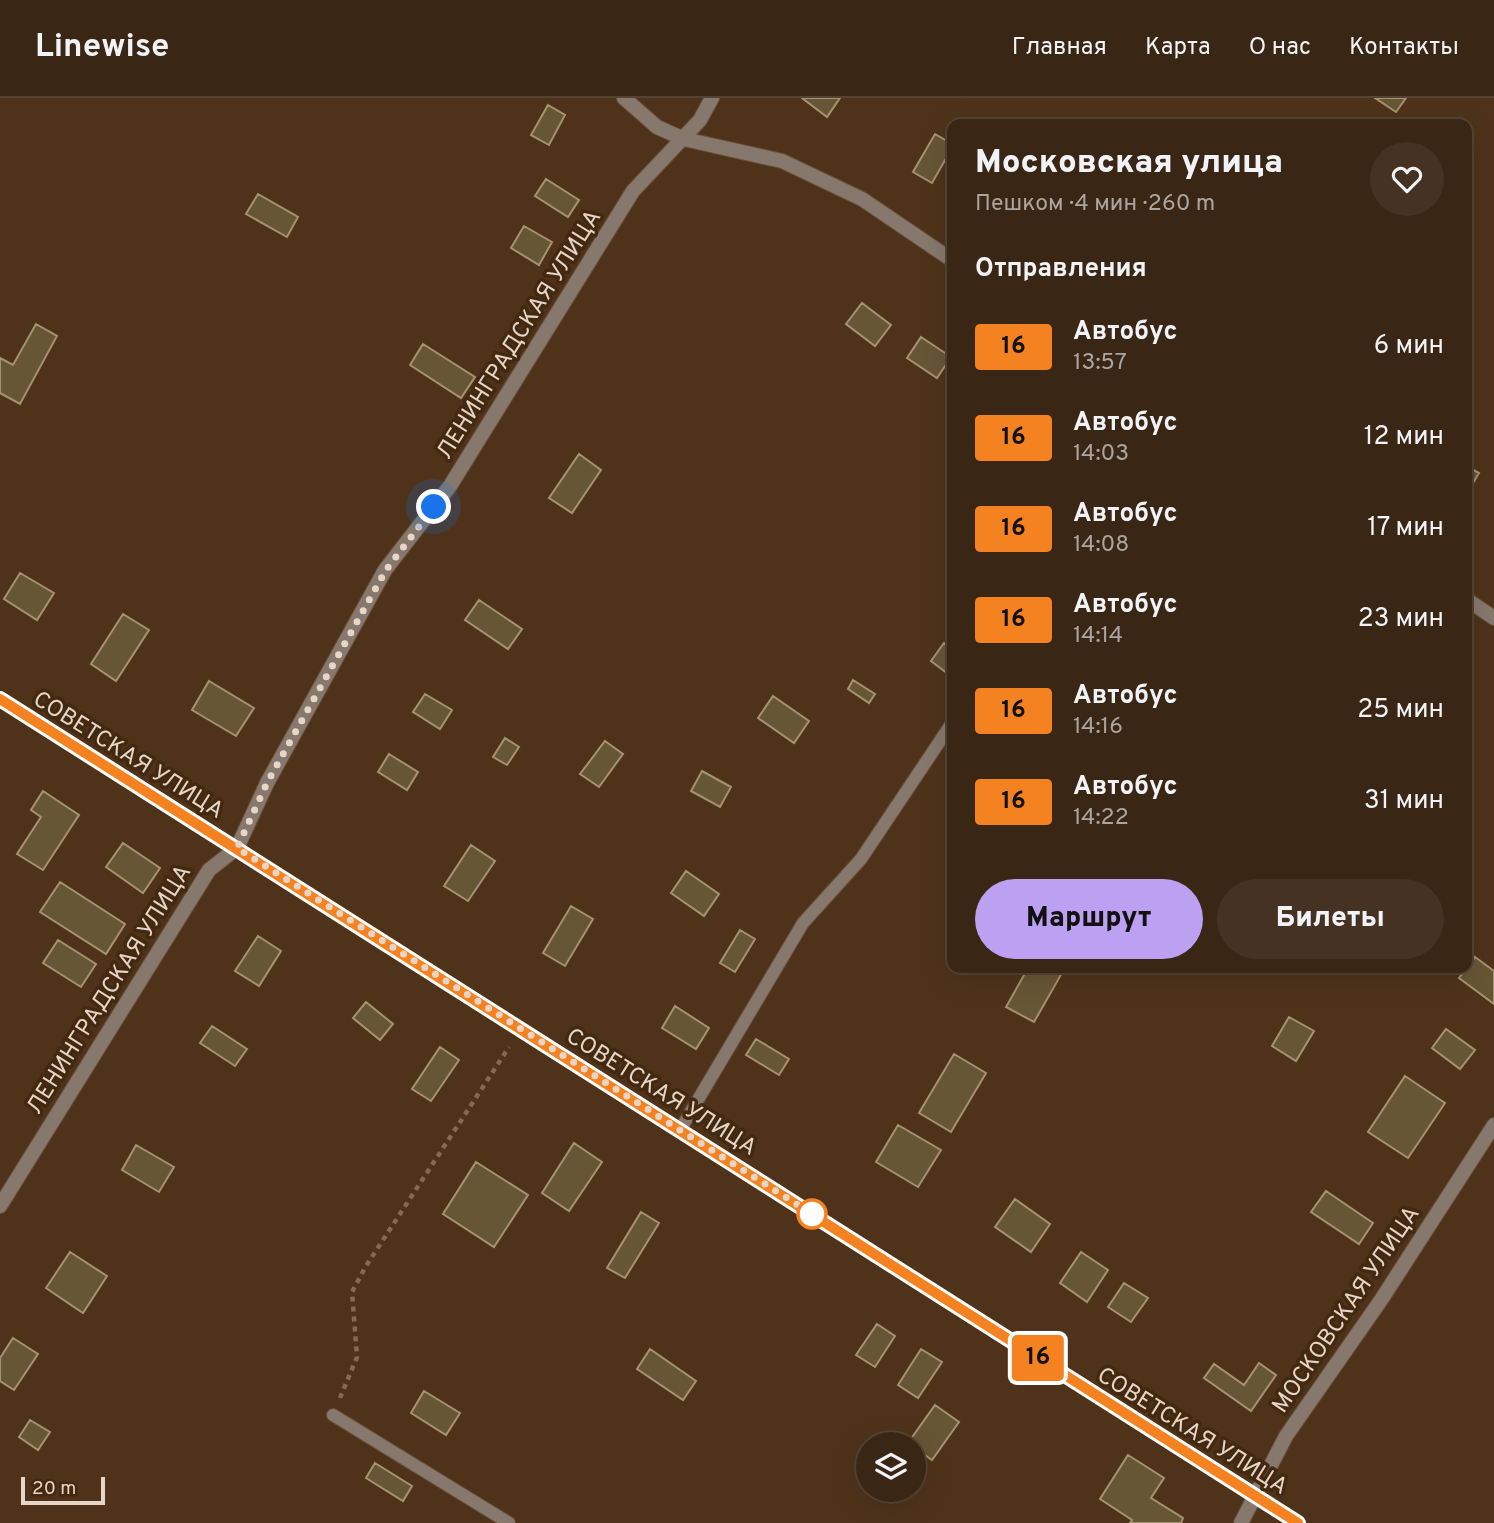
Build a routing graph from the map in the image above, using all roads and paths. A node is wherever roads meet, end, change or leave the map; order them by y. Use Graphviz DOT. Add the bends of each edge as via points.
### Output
graph roads {
  1 [pos="624,98"];
  2 [pos="712,98"];
  3 [pos="684,138"];
  4 [pos="947,257"];
  5 [pos="1472,603"];
  6 [pos="1494,618"];
  7 [pos="0,699"];
  8 [pos="947,730"];
  9 [pos="237,848"];
  10 [pos="521,1029"];
  11 [pos="1494,1125"];
  12 [pos="680,1130"];
  13 [pos="2,1200"];
  14 [pos="333,1415"];
  15 [pos="1257,1497"];
  16 [pos="509,1523"];
  17 [pos="1241,1523"];
  18 [pos="1298,1523"];
  1 -- 3 [label="street" via="657,127"];
  2 -- 3 [label="street, ЛЕНИНГРАДСКАЯ УЛИЦА"];
  3 -- 4 [label="street" via="782,161 862,200"];
  3 -- 9 [label="street, ЛЕНИНГРАДСКАЯ УЛИЦА" via="633,191 450,486 386,570 267,783"];
  5 -- 6 [label="street"];
  7 -- 9 [label="street, СОВЕТСКАЯ УЛИЦА"];
  8 -- 12 [label="lane" via="861,859 803,923"];
  9 -- 10 [label="street, СОВЕТСКАЯ УЛИЦА"];
  9 -- 13 [label="street, ЛЕНИНГРАДСКАЯ УЛИЦА" via="209,870"];
  10 -- 12 [label="street, СОВЕТСКАЯ УЛИЦА"];
  10 -- 14 [label="path" via="352,1292 357,1357"];
  11 -- 15 [label="street, МОСКОВСКАЯ УЛИЦА" via="1286,1436"];
  12 -- 15 [label="street, СОВЕТСКАЯ УЛИЦА"];
  14 -- 16 [label="lane"];
  15 -- 17 [label="street, МОСКОВСКАЯ УЛИЦА"];
  15 -- 18 [label="street, СОВЕТСКАЯ УЛИЦА"];
}
